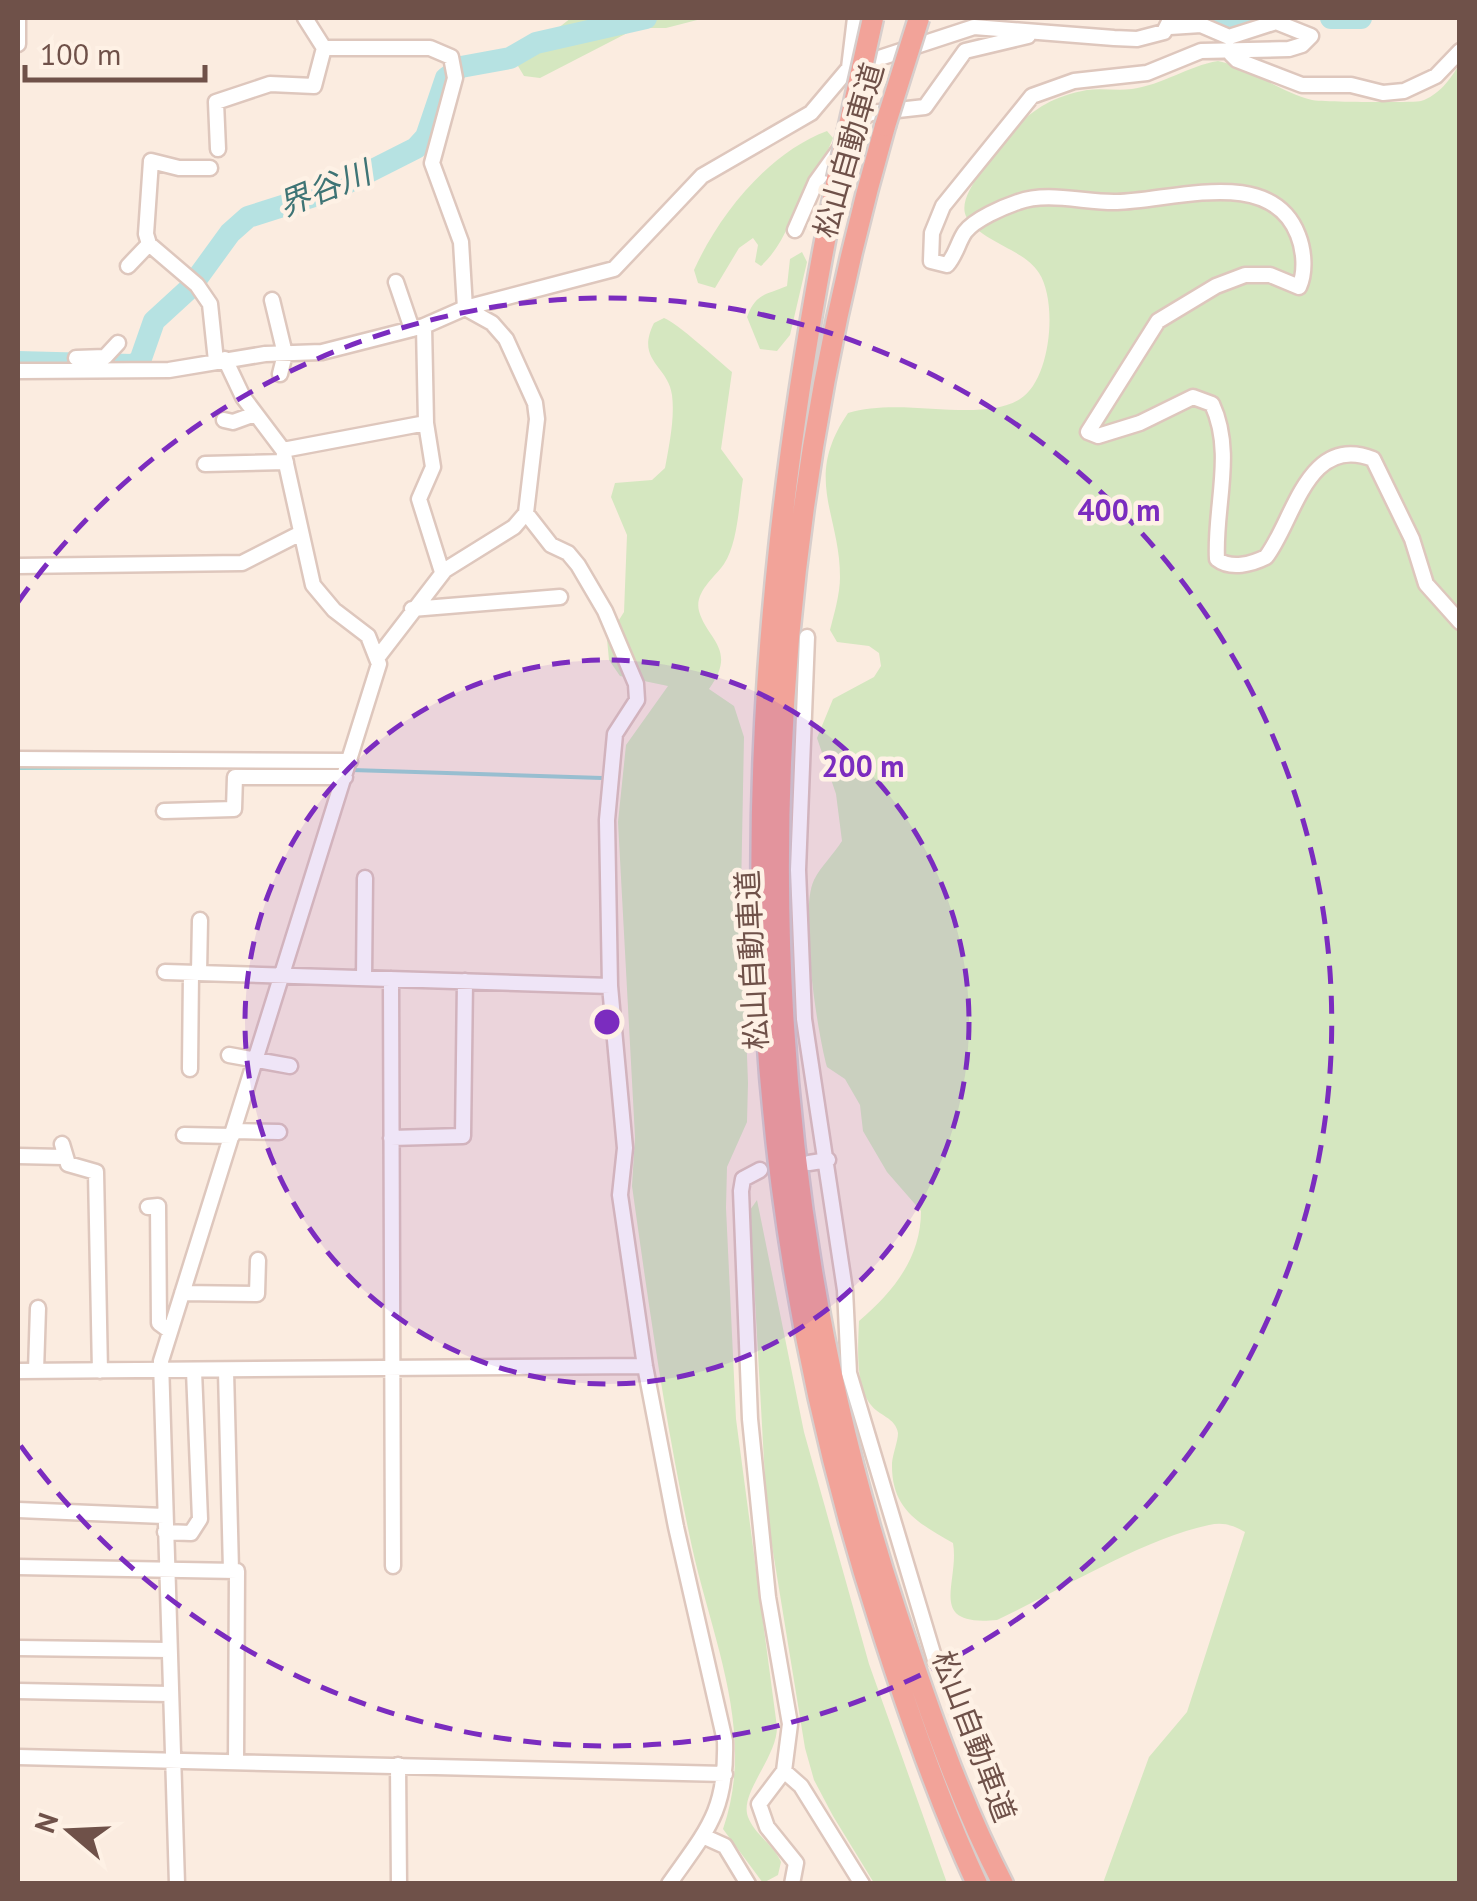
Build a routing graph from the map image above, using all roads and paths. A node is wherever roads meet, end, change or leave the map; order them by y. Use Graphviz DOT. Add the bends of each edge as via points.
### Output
graph roads {
  1 [pos="18,18"];
  2 [pos="305,18"];
  3 [pos="854,18"];
  4 [pos="874,18"];
  5 [pos="919,18"];
  6 [pos="1170,22"];
  7 [pos="1039,34"];
  8 [pos="18,44"];
  9 [pos="324,48"];
  10 [pos="1460,50"];
  11 [pos="1232,54"];
  12 [pos="849,68"];
  13 [pos="218,149"];
  14 [pos="210,168"];
  15 [pos="795,230"];
  16 [pos="148,244"];
  17 [pos="128,266"];
  18 [pos="396,282"];
  19 [pos="272,300"];
  20 [pos="465,308"];
  21 [pos="418,327"];
  22 [pos="118,343"];
  23 [pos="285,354"];
  24 [pos="76,358"];
  25 [pos="220,360"];
  26 [pos="105,364"];
  27 [pos="18,371"];
  28 [pos="280,374"];
  29 [pos="255,414"];
  30 [pos="224,420"];
  31 [pos="426,423"];
  32 [pos="284,456"];
  33 [pos="205,464"];
  34 [pos="526,513"];
  35 [pos="299,534"];
  36 [pos="18,566"];
  37 [pos="442,572"];
  38 [pos="560,598"];
  39 [pos="412,609"];
  40 [pos="1460,622"];
  41 [pos="807,637"];
  42 [pos="378,657"];
  43 [pos="18,759"];
  44 [pos="347,769"];
  45 [pos="164,810"];
  46 [pos="365,878"];
  47 [pos="200,920"];
  48 [pos="165,972"];
  49 [pos="195,973"];
  50 [pos="283,976"];
  51 [pos="364,978"];
  52 [pos="390,979"];
  53 [pos="465,982"];
  54 [pos="610,986"];
  55 [pos="229,1055"];
  56 [pos="255,1064"];
  57 [pos="290,1066"];
  58 [pos="190,1069"];
  59 [pos="279,1132"];
  60 [pos="233,1134"];
  61 [pos="184,1135"];
  62 [pos="391,1138"];
  63 [pos="18,1156"];
  64 [pos="828,1160"];
  65 [pos="809,1163"];
  66 [pos="760,1170"];
  67 [pos="148,1206"];
  68 [pos="258,1260"];
  69 [pos="182,1293"];
  70 [pos="38,1308"];
  71 [pos="170,1331"];
  72 [pos="645,1366"];
  73 [pos="18,1370"];
  74 [pos="100,1370"];
  75 [pos="36,1371"];
  76 [pos="391,1371"];
  77 [pos="160,1372"];
  78 [pos="194,1372"];
  79 [pos="226,1372"];
  80 [pos="18,1510"];
  81 [pos="165,1524"];
  82 [pos="18,1566"];
  83 [pos="393,1566"];
  84 [pos="231,1570"];
  85 [pos="166,1573"];
  86 [pos="18,1575"];
  87 [pos="18,1648"];
  88 [pos="169,1650"];
  89 [pos="935,1660"];
  90 [pos="18,1691"];
  91 [pos="170,1694"];
  92 [pos="18,1756"];
  93 [pos="173,1760"];
  94 [pos="236,1761"];
  95 [pos="398,1766"];
  96 [pos="784,1772"];
  97 [pos="725,1774"];
  98 [pos="705,1837"];
  99 [pos="177,1884"];
  100 [pos="399,1884"];
  101 [pos="669,1884"];
  102 [pos="748,1884"];
  103 [pos="792,1884"];
  104 [pos="862,1884"];
  105 [pos="977,1884"];
  106 [pos="1003,1884"];
  1 -- 8 [label="street"];
  2 -- 9 [label="street"];
  3 -- 12 [label="street"];
  4 -- 105 [label="highway, 松山自動車道, bridge" via="837,179 784,483 762,714 760,894 772,1112 792,1268 834,1466 905,1698"];
  5 -- 106 [label="highway, 松山自動車道, bridge" via="831,334 794,568 778,779 780,997 801,1195 848,1444 914,1664"];
  6 -- 7 [label="street" via="1137,39"];
  6 -- 11 [label="street" via="1228,37 1276,22 1310,36 1289,49 1242,48"];
  7 -- 12 [label="street" via="974,27"];
  7 -- 15 [label="street" via="965,51 925,107 862,118 816,182"];
  9 -- 13 [label="street" via="314,86 270,84 216,102"];
  9 -- 20 [label="street" via="430,48 451,57 456,78 432,163 461,242"];
  10 -- 11 [label="street" via="1436,76 1383,93 1302,85"];
  11 -- 40 [label="street" via="1201,52 1146,74 1074,81 1032,96 935,219 930,260 947,265 969,227 1036,198 1126,202 1228,192 1266,199 1294,225 1301,244 1299,287 1270,275 1245,276 1158,321 1088,432 1098,436 1140,422 1185,398 1212,404 1223,478 1218,559 1230,565 1271,552 1312,474 1350,454 1373,459 1426,584"];
  12 -- 20 [label="street" via="811,113 702,176 614,269"];
  14 -- 16 [label="street" via="151,161"];
  16 -- 17 [label="street"];
  16 -- 25 [label="street" via="195,283 214,315 210,336"];
  18 -- 21 [label="street"];
  19 -- 23 [label="street"];
  20 -- 21 [label="street"];
  20 -- 34 [label="street" via="506,338 535,403"];
  21 -- 23 [label="street" via="322,352"];
  21 -- 31 [label="street"];
  22 -- 26 [label="street"];
  23 -- 25 [label="street"];
  23 -- 28 [label="street"];
  24 -- 26 [label="street"];
  25 -- 26 [label="street" via="156,371"];
  25 -- 29 [label="street"];
  26 -- 27 [label="street"];
  29 -- 30 [label="street"];
  29 -- 32 [label="street"];
  31 -- 32 [label="street"];
  31 -- 37 [label="street" via="433,467 419,499"];
  32 -- 33 [label="street"];
  32 -- 35 [label="street"];
  34 -- 37 [label="street"];
  34 -- 54 [label="street" via="578,565 636,684 637,700 614,734 606,820"];
  35 -- 36 [label="street" via="242,563"];
  35 -- 42 [label="street" via="313,585 368,636"];
  37 -- 39 [label="street"];
  38 -- 39 [label="street"];
  39 -- 42 [label="street"];
  41 -- 64 [label="street" via="800,954"];
  42 -- 44 [label="street"];
  43 -- 44 [label="street"];
  44 -- 45 [label="street" via="235,776 234,809"];
  44 -- 50 [label="street"];
  46 -- 51 [label="street"];
  47 -- 49 [label="street"];
  48 -- 49 [label="street"];
  49 -- 50 [label="street"];
  49 -- 58 [label="street"];
  50 -- 51 [label="street"];
  50 -- 56 [label="street"];
  51 -- 52 [label="street"];
  52 -- 53 [label="street"];
  52 -- 62 [label="street"];
  53 -- 54 [label="street"];
  53 -- 62 [label="street" via="463,1136"];
  54 -- 72 [label="street" via="624,1148 620,1195"];
  55 -- 56 [label="street"];
  56 -- 57 [label="street"];
  56 -- 60 [label="street"];
  59 -- 60 [label="street"];
  60 -- 61 [label="street"];
  60 -- 69 [label="street"];
  62 -- 76 [label="street"];
  63 -- 74 [label="street" via="62,1150 68,1164 96,1172"];
  64 -- 65 [label="street"];
  64 -- 89 [label="street" via="850,1373"];
  66 -- 96 [label="street" via="743,1179 743,1301 768,1597 790,1724"];
  67 -- 71 [label="street" via="158,1206 159,1322"];
  68 -- 69 [label="street" via="258,1294"];
  69 -- 71 [label="street"];
  70 -- 75 [label="street"];
  71 -- 77 [label="street"];
  72 -- 76 [label="street"];
  72 -- 97 [label="street" via="721,1709"];
  73 -- 75 [label="street"];
  74 -- 75 [label="street"];
  74 -- 77 [label="street"];
  76 -- 79 [label="street"];
  76 -- 83 [label="street"];
  77 -- 78 [label="street"];
  77 -- 81 [label="street"];
  78 -- 79 [label="street"];
  78 -- 81 [label="street" via="200,1519 191,1533"];
  79 -- 84 [label="street"];
  80 -- 81 [label="street"];
  81 -- 85 [label="street"];
  82 -- 85 [label="street"];
  84 -- 85 [label="street"];
  84 -- 94 [label="street" via="237,1571"];
  85 -- 86 [label="street"];
  85 -- 88 [label="street"];
  87 -- 88 [label="street"];
  88 -- 91 [label="street"];
  90 -- 91 [label="street"];
  91 -- 93 [label="street"];
  92 -- 93 [label="street"];
  93 -- 94 [label="street"];
  93 -- 99 [label="street"];
  94 -- 95 [label="street"];
  95 -- 97 [label="street"];
  95 -- 100 [label="street"];
  96 -- 103 [label="street" via="759,1804 796,1863"];
  96 -- 104 [label="street" via="801,1786"];
  97 -- 98 [label="street"];
  98 -- 101 [label="street"];
  98 -- 102 [label="street" via="726,1846"];
}
